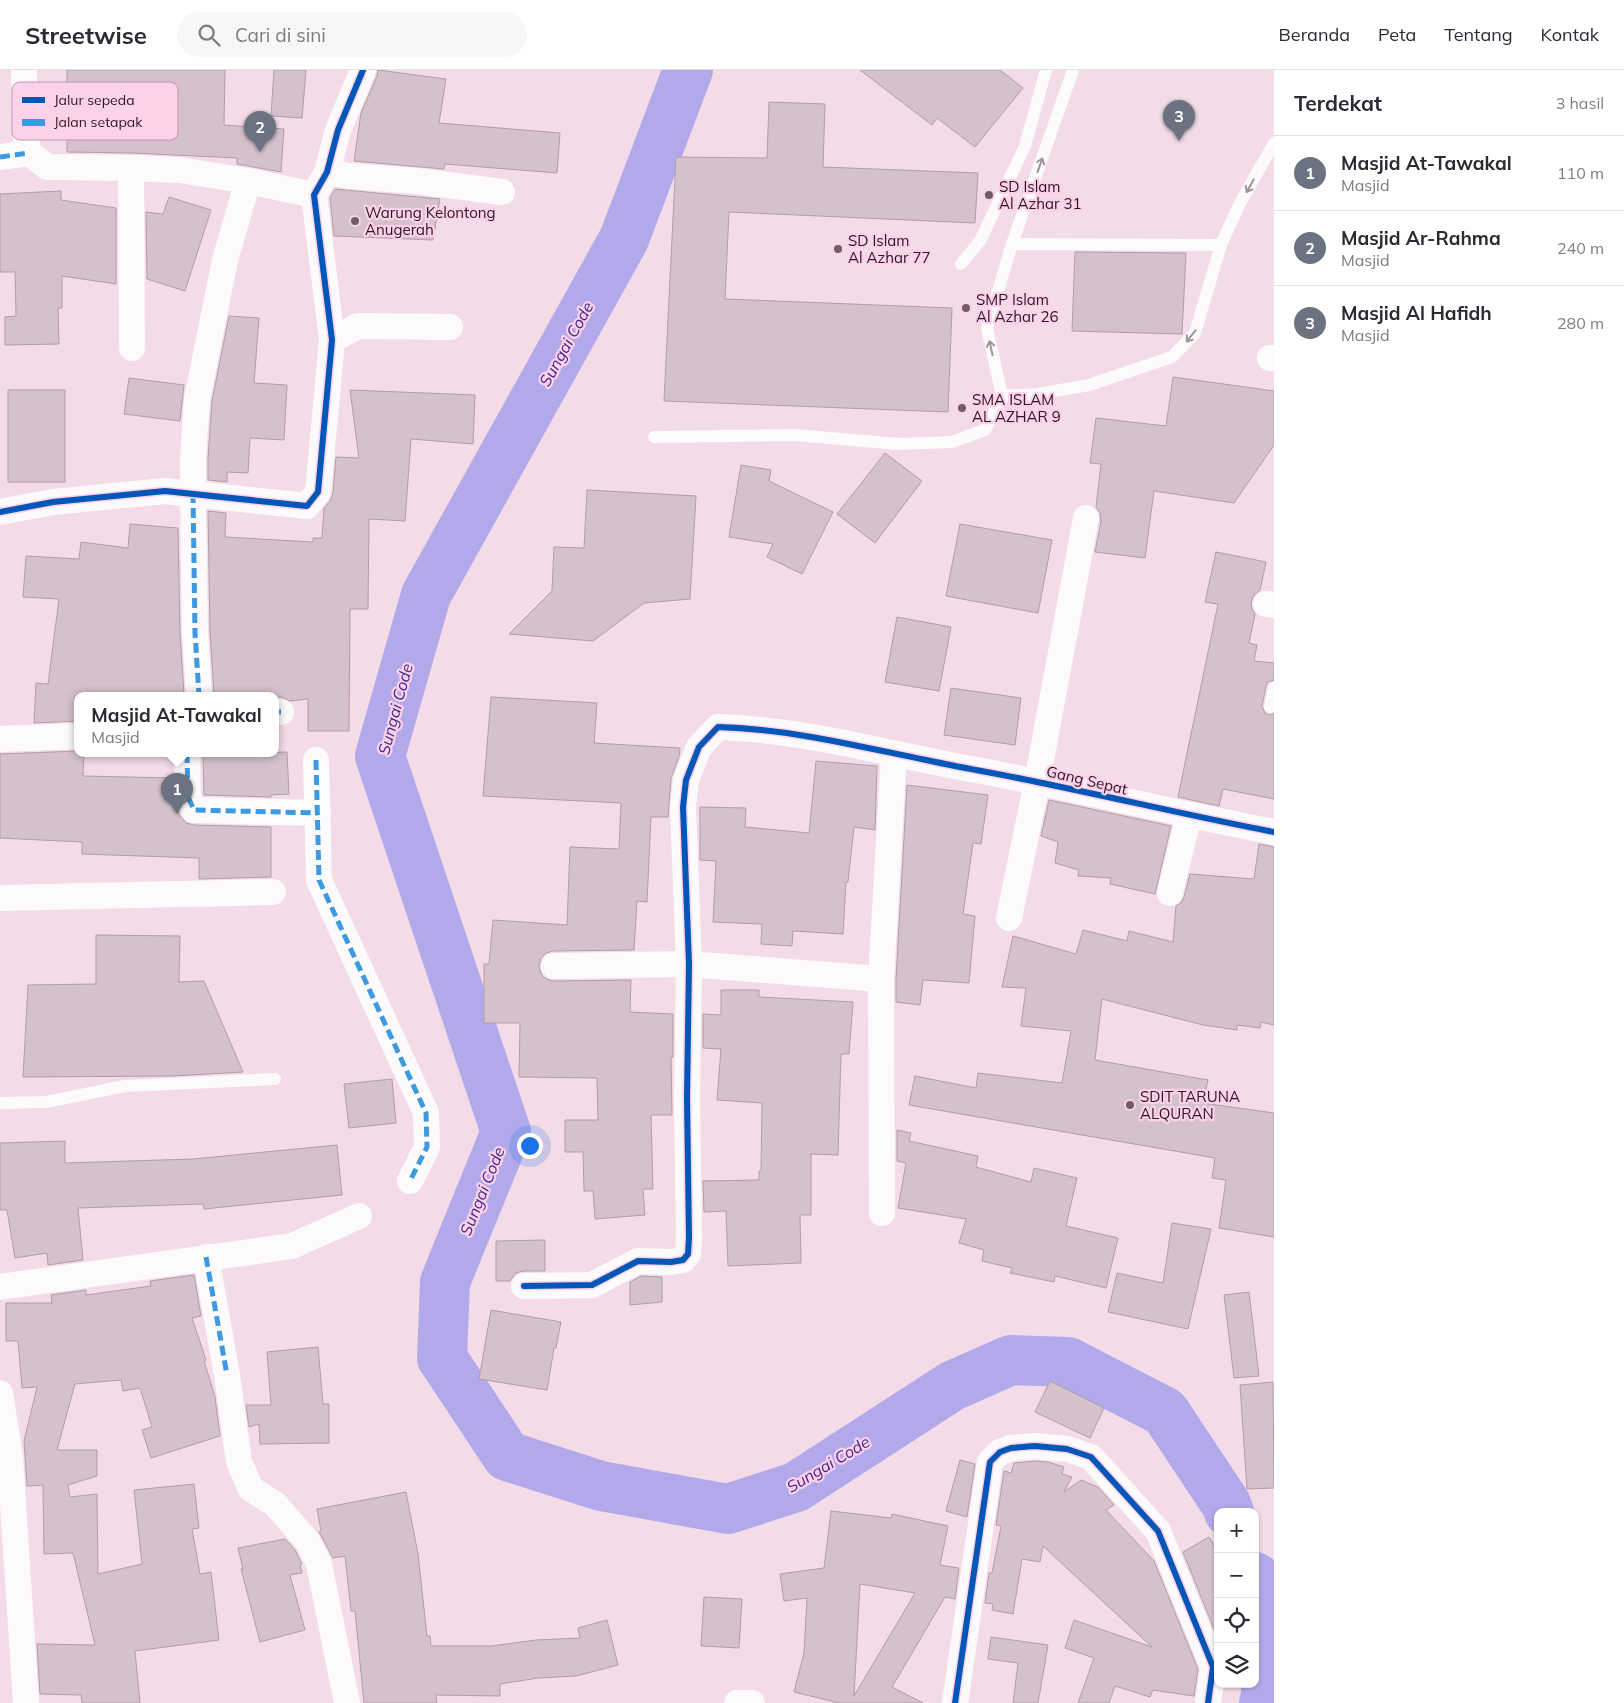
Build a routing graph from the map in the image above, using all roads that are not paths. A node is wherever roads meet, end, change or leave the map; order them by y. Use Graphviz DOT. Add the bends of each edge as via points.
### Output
graph roads {
  1 [pos="363,70"];
  2 [pos="1046,70"];
  3 [pos="1073,70"];
  4 [pos="27,140"];
  5 [pos="1274,143"];
  6 [pos="29,154"];
  7 [pos="0,156"];
  8 [pos="131,168"];
  9 [pos="326,172"];
  10 [pos="248,181"];
  11 [pos="502,192"];
  12 [pos="314,195"];
  13 [pos="1012,244"];
  14 [pos="1221,245"];
  15 [pos="961,264"];
  16 [pos="450,327"];
  17 [pos="332,340"];
  18 [pos="132,348"];
  19 [pos="1002,396"];
  20 [pos="654,437"];
  21 [pos="193,493"];
  22 [pos="0,512"];
  23 [pos="1086,518"];
  24 [pos="1274,688"];
  25 [pos="199,692"];
  26 [pos="1270,707"];
  27 [pos="74,736"];
  28 [pos="0,739"];
  29 [pos="894,753"];
  30 [pos="187,757"];
  31 [pos="316,760"];
  32 [pos="1037,782"];
  33 [pos="318,814"];
  34 [pos="1189,815"];
  35 [pos="1274,832"];
  36 [pos="273,892"];
  37 [pos="1170,893"];
  38 [pos="0,898"];
  39 [pos="1009,918"];
  40 [pos="689,964"];
  41 [pos="554,966"];
  42 [pos="881,979"];
  43 [pos="276,1079"];
  44 [pos="0,1103"];
  45 [pos="410,1182"];
  46 [pos="882,1213"];
  47 [pos="359,1216"];
  48 [pos="206,1257"];
  49 [pos="524,1286"];
  50 [pos="0,1287"];
  51 [pos="0,1393"];
  52 [pos="26,1703"];
  53 [pos="347,1703"];
  54 [pos="737,1703"];
  55 [pos="752,1703"];
  56 [pos="955,1703"];
  57 [pos="1208,1703"];
  1 -- 9 [label="street" via="338,130"];
  2 -- 15 [label="lane" via="1025,146 980,241"];
  13 -- 3 [label="lane, one-way"];
  4 -- 6 [label="street"];
  5 -- 14 [label="lane, one-way"];
  6 -- 7 [label="street"];
  6 -- 8 [label="street" via="47,167"];
  8 -- 10 [label="street" via="179,170"];
  8 -- 18 [label="street"];
  9 -- 11 [label="street"];
  9 -- 12 [label="street"];
  10 -- 12 [label="street"];
  10 -- 21 [label="street" via="225,260 196,398"];
  12 -- 17 [label="street"];
  13 -- 14 [label="lane"];
  19 -- 13 [label="lane, one-way" via="987,328"];
  14 -- 19 [label="lane, one-way" via="1195,333 1172,357 1089,385 1038,394"];
  16 -- 17 [label="street" via="358,326"];
  17 -- 21 [label="street" via="318,492 308,506"];
  19 -- 20 [label="lane" via="985,430 952,442 898,444 796,434"];
  21 -- 22 [label="street" via="165,491 53,502"];
  21 -- 25 [label="street"];
  23 -- 32 [label="street"];
  24 -- 26 [label="lane"];
  27 -- 28 [label="street"];
  29 -- 32 [label="street, Gang Sepat"];
  29 -- 40 [label="street, Gang Sepat" via="763,729 718,727 699,747 686,780 683,807"];
  29 -- 42 [label="street"];
  30 -- 33 [label="street" via="188,797 194,810"];
  31 -- 33 [label="street"];
  32 -- 34 [label="street, Gang Sepat"];
  32 -- 39 [label="street"];
  33 -- 45 [label="street" via="319,880 426,1114 427,1147"];
  34 -- 35 [label="street, Gang Sepat"];
  34 -- 37 [label="street"];
  36 -- 38 [label="street"];
  40 -- 41 [label="street"];
  40 -- 42 [label="street"];
  40 -- 49 [label="street, Gang Sepat" via="688,1254 683,1260 672,1262 638,1261 592,1285"];
  42 -- 46 [label="street"];
  43 -- 44 [label="lane" via="125,1086 46,1102"];
  47 -- 48 [label="street" via="292,1246"];
  48 -- 50 [label="street"];
  48 -- 53 [label="street" via="239,1462 251,1489 275,1504 308,1542 319,1564"];
  51 -- 52 [label="street" via="10,1457"];
  54 -- 55 [label="street"];
  56 -- 57 [label="street" via="990,1462 1000,1452 1011,1448 1035,1446 1068,1448 1091,1456 1158,1532 1212,1668"];
}
